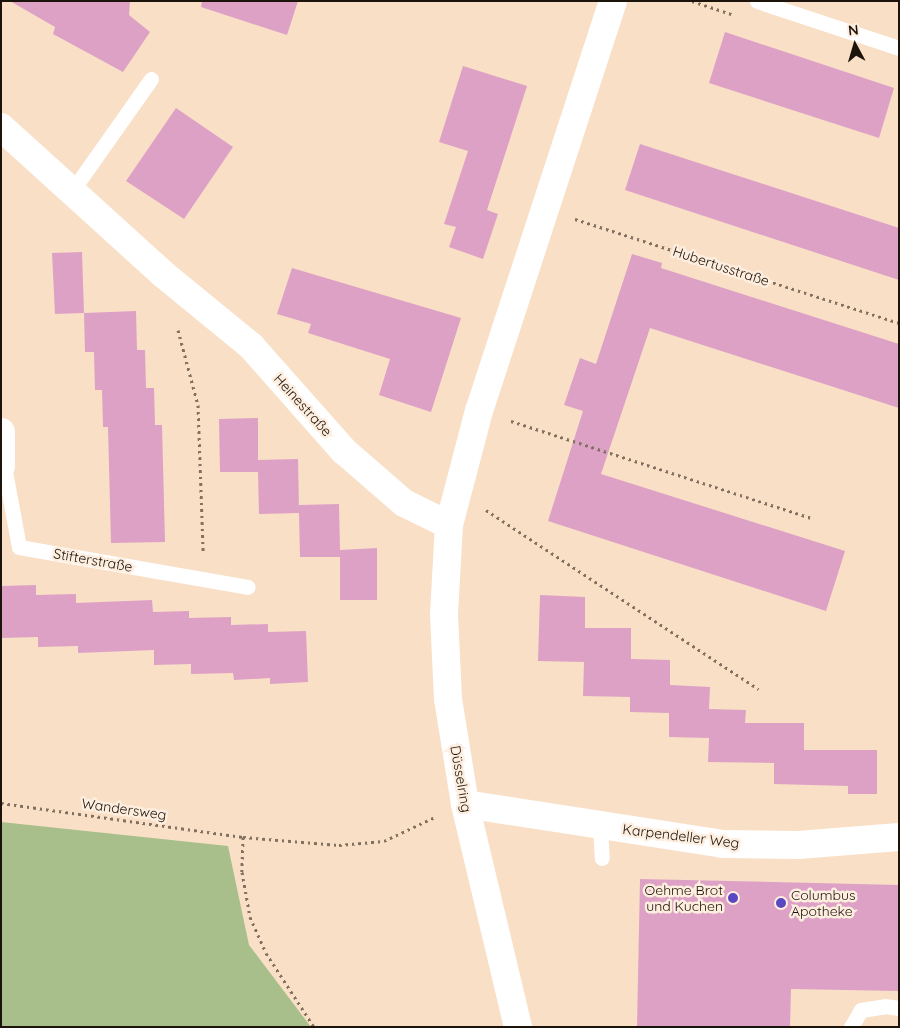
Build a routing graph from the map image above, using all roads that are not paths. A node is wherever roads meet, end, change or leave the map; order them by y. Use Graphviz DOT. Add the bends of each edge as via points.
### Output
graph roads {
  1 [pos="613,1"];
  2 [pos="757,1"];
  3 [pos="899,48"];
  4 [pos="151,79"];
  5 [pos="1,127"];
  6 [pos="72,191"];
  7 [pos="1,432"];
  8 [pos="2,466"];
  9 [pos="450,525"];
  10 [pos="248,588"];
  11 [pos="465,804"];
  12 [pos="600,825"];
  13 [pos="899,837"];
  14 [pos="602,858"];
  15 [pos="899,1008"];
  16 [pos="518,1027"];
  17 [pos="851,1027"];
  1 -- 9 [label="street" via="479,410"];
  2 -- 3 [label="lane"];
  4 -- 6 [label="lane"];
  5 -- 6 [label="street, Heinestraße"];
  6 -- 9 [label="street, Heinestraße" via="163,274 251,346 344,451 404,504"];
  7 -- 8 [label="street, Stifterstraße"];
  8 -- 10 [label="lane, Stifterstraße" via="19,547"];
  9 -- 11 [label="street, Düsselring" via="444,614 448,699"];
  11 -- 12 [label="street, Karpendeller Weg"];
  11 -- 16 [label="street, Düsselring"];
  12 -- 13 [label="street, Karpendeller Weg" via="722,844 798,845"];
  12 -- 14 [label="lane"];
  15 -- 17 [label="lane" via="885,1006 860,1010"];
}
